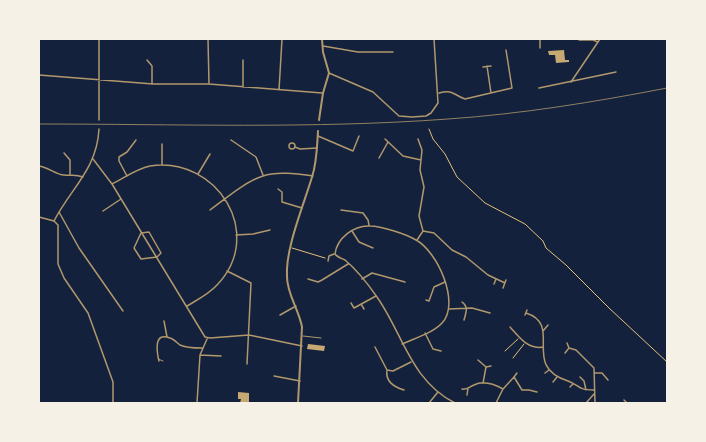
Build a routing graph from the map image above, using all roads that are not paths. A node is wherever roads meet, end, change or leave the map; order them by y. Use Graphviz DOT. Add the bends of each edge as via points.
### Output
graph roads {
  1 [pos="99,39"];
  2 [pos="208,39"];
  3 [pos="282,39"];
  4 [pos="322,39"];
  5 [pos="434,39"];
  6 [pos="540,39"];
  7 [pos="600,39"];
  8 [pos="579,40"];
  9 [pos="598,42"];
  10 [pos="323,46"];
  11 [pos="540,48"];
  12 [pos="506,50"];
  13 [pos="393,52"];
  14 [pos="147,60"];
  15 [pos="243,60"];
  16 [pos="487,66"];
  17 [pos="491,66"];
  18 [pos="483,67"];
  19 [pos="616,72"];
  20 [pos="330,73"];
  21 [pos="39,75"];
  22 [pos="99,79"];
  23 [pos="571,82"];
  24 [pos="152,84"];
  25 [pos="209,84"];
  26 [pos="243,87"];
  27 [pos="539,88"];
  28 [pos="279,90"];
  29 [pos="323,93"];
  30 [pos="438,93"];
  31 [pos="491,93"];
  32 [pos="99,120"];
  33 [pos="319,120"];
  34 [pos="99,129"];
  35 [pos="318,131"];
  36 [pos="318,136"];
  37 [pos="359,136"];
  38 [pos="385,139"];
  39 [pos="418,139"];
  40 [pos="136,140"];
  41 [pos="231,140"];
  42 [pos="388,142"];
  43 [pos="162,144"];
  44 [pos="295,147"];
  45 [pos="317,148"];
  46 [pos="64,153"];
  47 [pos="210,154"];
  48 [pos="93,158"];
  49 [pos="379,158"];
  50 [pos="421,160"];
  51 [pos="162,165"];
  52 [pos="39,166"];
  53 [pos="70,174"];
  54 [pos="198,174"];
  55 [pos="263,175"];
  56 [pos="127,176"];
  57 [pos="313,176"];
  58 [pos="83,177"];
  59 [pos="112,184"];
  60 [pos="278,189"];
  61 [pos="226,198"];
  62 [pos="121,199"];
  63 [pos="302,208"];
  64 [pos="210,210"];
  65 [pos="341,210"];
  66 [pos="103,211"];
  67 [pos="59,212"];
  68 [pos="39,217"];
  69 [pos="54,221"];
  70 [pos="369,226"];
  71 [pos="270,230"];
  72 [pos="423,231"];
  73 [pos="352,232"];
  74 [pos="141,233"];
  75 [pos="236,234"];
  76 [pos="417,240"];
  77 [pos="372,248"];
  78 [pos="335,254"];
  79 [pos="156,257"];
  80 [pos="328,260"];
  81 [pos="348,264"];
  82 [pos="228,271"];
  83 [pos="308,279"];
  84 [pos="362,279"];
  85 [pos="496,279"];
  86 [pos="399,280"];
  87 [pos="318,282"];
  88 [pos="405,282"];
  89 [pos="445,282"];
  90 [pos="397,284"];
  91 [pos="494,284"];
  92 [pos="317,286"];
  93 [pos="503,288"];
  94 [pos="376,296"];
  95 [pos="426,300"];
  96 [pos="462,302"];
  97 [pos="351,303"];
  98 [pos="361,304"];
  99 [pos="187,306"];
  100 [pos="296,306"];
  101 [pos="449,308"];
  102 [pos="467,308"];
  103 [pos="364,309"];
  104 [pos="527,310"];
  105 [pos="122,311"];
  106 [pos="490,313"];
  107 [pos="280,315"];
  108 [pos="464,320"];
  109 [pos="164,321"];
  110 [pos="548,325"];
  111 [pos="510,328"];
  112 [pos="543,331"];
  113 [pos="425,333"];
  114 [pos="249,335"];
  115 [pos="302,336"];
  116 [pos="167,337"];
  117 [pos="208,338"];
  118 [pos="320,338"];
  119 [pos="567,343"];
  120 [pos="402,344"];
  121 [pos="302,346"];
  122 [pos="375,346"];
  123 [pos="542,347"];
  124 [pos="202,348"];
  125 [pos="569,348"];
  126 [pos="441,351"];
  127 [pos="382,352"];
  128 [pos="378,353"];
  129 [pos="565,353"];
  130 [pos="200,355"];
  131 [pos="221,356"];
  132 [pos="158,358"];
  133 [pos="478,360"];
  134 [pos="163,361"];
  135 [pos="159,362"];
  136 [pos="411,362"];
  137 [pos="247,364"];
  138 [pos="541,364"];
  139 [pos="545,364"];
  140 [pos="491,366"];
  141 [pos="486,367"];
  142 [pos="387,370"];
  143 [pos="549,370"];
  144 [pos="517,373"];
  145 [pos="545,373"];
  146 [pos="595,373"];
  147 [pos="274,376"];
  148 [pos="557,377"];
  149 [pos="580,377"];
  150 [pos="514,378"];
  151 [pos="608,380"];
  152 [pos="300,381"];
  153 [pos="553,382"];
  154 [pos="483,383"];
  155 [pos="573,384"];
  156 [pos="570,387"];
  157 [pos="468,388"];
  158 [pos="462,389"];
  159 [pos="503,389"];
  160 [pos="404,390"];
  161 [pos="586,390"];
  162 [pos="594,390"];
  163 [pos="438,392"];
  164 [pos="538,392"];
  165 [pos="594,394"];
  166 [pos="466,395"];
  167 [pos="113,403"];
  168 [pos="197,403"];
  169 [pos="298,403"];
  170 [pos="429,403"];
  171 [pos="455,403"];
  172 [pos="496,403"];
  173 [pos="586,403"];
  174 [pos="595,403"];
  1 -- 22 [label="street"];
  2 -- 25 [label="street"];
  3 -- 28 [label="street"];
  4 -- 10 [label="street"];
  5 -- 30 [label="street"];
  6 -- 11 [label="street"];
  7 -- 9 [label="street"];
  8 -- 9 [label="street"];
  9 -- 23 [label="street"];
  10 -- 13 [label="street" via="358,52"];
  10 -- 20 [label="street"];
  12 -- 31 [label="street" via="512,88"];
  14 -- 24 [label="street" via="152,66"];
  15 -- 26 [label="street"];
  16 -- 17 [label="street"];
  16 -- 18 [label="street"];
  16 -- 31 [label="street"];
  19 -- 23 [label="street"];
  20 -- 29 [label="street"];
  20 -- 30 [label="street" via="373,92 398,116 426,116 438,103"];
  21 -- 22 [label="street"];
  22 -- 24 [label="street"];
  22 -- 32 [label="street"];
  23 -- 27 [label="street"];
  24 -- 25 [label="street"];
  25 -- 26 [label="street"];
  26 -- 28 [label="street"];
  28 -- 29 [label="street"];
  29 -- 33 [label="street"];
  30 -- 31 [label="street" via="448,90 465,99"];
  34 -- 48 [label="street"];
  35 -- 36 [label="street"];
  36 -- 37 [label="street" via="353,151"];
  36 -- 45 [label="street"];
  38 -- 42 [label="street"];
  39 -- 50 [label="street" via="422,150"];
  40 -- 56 [label="street" via="127,152 119,157"];
  41 -- 55 [label="street" via="256,157"];
  42 -- 49 [label="street"];
  42 -- 50 [label="street" via="403,156"];
  43 -- 51 [label="street"];
  44 -- 45 [label="street"];
  45 -- 57 [label="street"];
  46 -- 53 [label="street" via="70,160"];
  47 -- 54 [label="street"];
  48 -- 58 [label="street"];
  48 -- 59 [label="street"];
  50 -- 72 [label="street" via="420,170 424,187 419,220"];
  51 -- 54 [label="street" via="183,167"];
  51 -- 56 [label="street" via="148,167"];
  52 -- 53 [label="street" via="61,175"];
  53 -- 58 [label="street"];
  54 -- 61 [label="street"];
  55 -- 57 [label="street"];
  55 -- 61 [label="street"];
  56 -- 59 [label="street"];
  57 -- 63 [label="street"];
  58 -- 67 [label="street"];
  59 -- 62 [label="street"];
  60 -- 63 [label="street" via="282,192 282,202"];
  61 -- 64 [label="street"];
  61 -- 75 [label="street" via="234,217"];
  62 -- 66 [label="street"];
  62 -- 74 [label="street"];
  63 -- 100 [label="street" via="287,263 287,279"];
  65 -- 70 [label="street" via="363,214"];
  67 -- 69 [label="street"];
  67 -- 105 [label="street" via="79,248"];
  68 -- 69 [label="street"];
  69 -- 167 [label="street" via="58,225 58,264 64,278 88,313 113,382"];
  70 -- 73 [label="street"];
  70 -- 76 [label="street"];
  71 -- 75 [label="street"];
  72 -- 76 [label="street"];
  72 -- 85 [label="street" via="434,233 452,250"];
  73 -- 77 [label="street" via="356,239"];
  73 -- 78 [label="street" via="340,240"];
  74 -- 79 [label="street"];
  74 -- 79 [label="street" via="148,232 161,253"];
  74 -- 79 [label="street" via="134,248 141,259"];
  75 -- 82 [label="street" via="235,251"];
  76 -- 89 [label="street" via="434,261"];
  78 -- 80 [label="street" via="329,256"];
  78 -- 81 [label="street"];
  79 -- 99 [label="street"];
  81 -- 84 [label="street"];
  81 -- 87 [label="street"];
  82 -- 99 [label="street" via="216,286"];
  82 -- 114 [label="street" via="251,283"];
  83 -- 87 [label="street"];
  84 -- 86 [label="street" via="372,273"];
  84 -- 94 [label="street"];
  85 -- 91 [label="street"];
  85 -- 93 [label="street" via="505,281"];
  86 -- 88 [label="street"];
  86 -- 90 [label="street"];
  87 -- 92 [label="street"];
  89 -- 95 [label="street" via="434,287 429,301"];
  89 -- 101 [label="street"];
  94 -- 98 [label="street"];
  94 -- 120 [label="street"];
  96 -- 102 [label="street"];
  97 -- 98 [label="street" via="354,308"];
  98 -- 103 [label="street"];
  99 -- 117 [label="street"];
  100 -- 107 [label="street"];
  100 -- 115 [label="street" via="301,320"];
  101 -- 102 [label="street"];
  101 -- 113 [label="street" via="443,322"];
  102 -- 106 [label="street"];
  102 -- 108 [label="street"];
  104 -- 112 [label="street" via="525,314 540,321"];
  109 -- 116 [label="street"];
  110 -- 112 [label="street"];
  111 -- 123 [label="street" via="525,342 537,348"];
  112 -- 123 [label="street"];
  113 -- 120 [label="street"];
  113 -- 126 [label="street" via="433,349"];
  114 -- 117 [label="street"];
  114 -- 121 [label="street"];
  114 -- 137 [label="street"];
  115 -- 118 [label="lane"];
  115 -- 121 [label="street"];
  116 -- 124 [label="street" via="180,345"];
  116 -- 132 [label="street" via="161,338 156,344"];
  117 -- 124 [label="street"];
  119 -- 125 [label="street"];
  120 -- 136 [label="street"];
  121 -- 152 [label="street"];
  122 -- 128 [label="street"];
  123 -- 139 [label="street"];
  124 -- 130 [label="street"];
  125 -- 129 [label="street"];
  125 -- 146 [label="street" via="574,349 591,364"];
  127 -- 128 [label="street"];
  128 -- 142 [label="street"];
  130 -- 131 [label="street"];
  130 -- 168 [label="street"];
  132 -- 134 [label="lane"];
  132 -- 135 [label="street"];
  133 -- 141 [label="street"];
  136 -- 142 [label="street" via="393,371"];
  136 -- 163 [label="street" via="420,375"];
  138 -- 139 [label="street"];
  139 -- 143 [label="street"];
  140 -- 141 [label="street"];
  141 -- 154 [label="street"];
  142 -- 160 [label="street" via="390,382"];
  143 -- 145 [label="street"];
  143 -- 148 [label="street"];
  144 -- 150 [label="street"];
  146 -- 151 [label="street" via="602,373"];
  146 -- 162 [label="street"];
  147 -- 152 [label="street"];
  148 -- 153 [label="street"];
  148 -- 155 [label="street"];
  149 -- 161 [label="street"];
  150 -- 159 [label="street"];
  150 -- 164 [label="street" via="522,390"];
  152 -- 169 [label="street"];
  154 -- 157 [label="street"];
  154 -- 159 [label="street"];
  155 -- 156 [label="street"];
  155 -- 161 [label="street"];
  157 -- 158 [label="street"];
  157 -- 166 [label="street"];
  159 -- 172 [label="street"];
  161 -- 162 [label="street"];
  162 -- 165 [label="street"];
  163 -- 170 [label="street"];
  163 -- 171 [label="street"];
  165 -- 173 [label="street"];
  165 -- 174 [label="street"];
}
